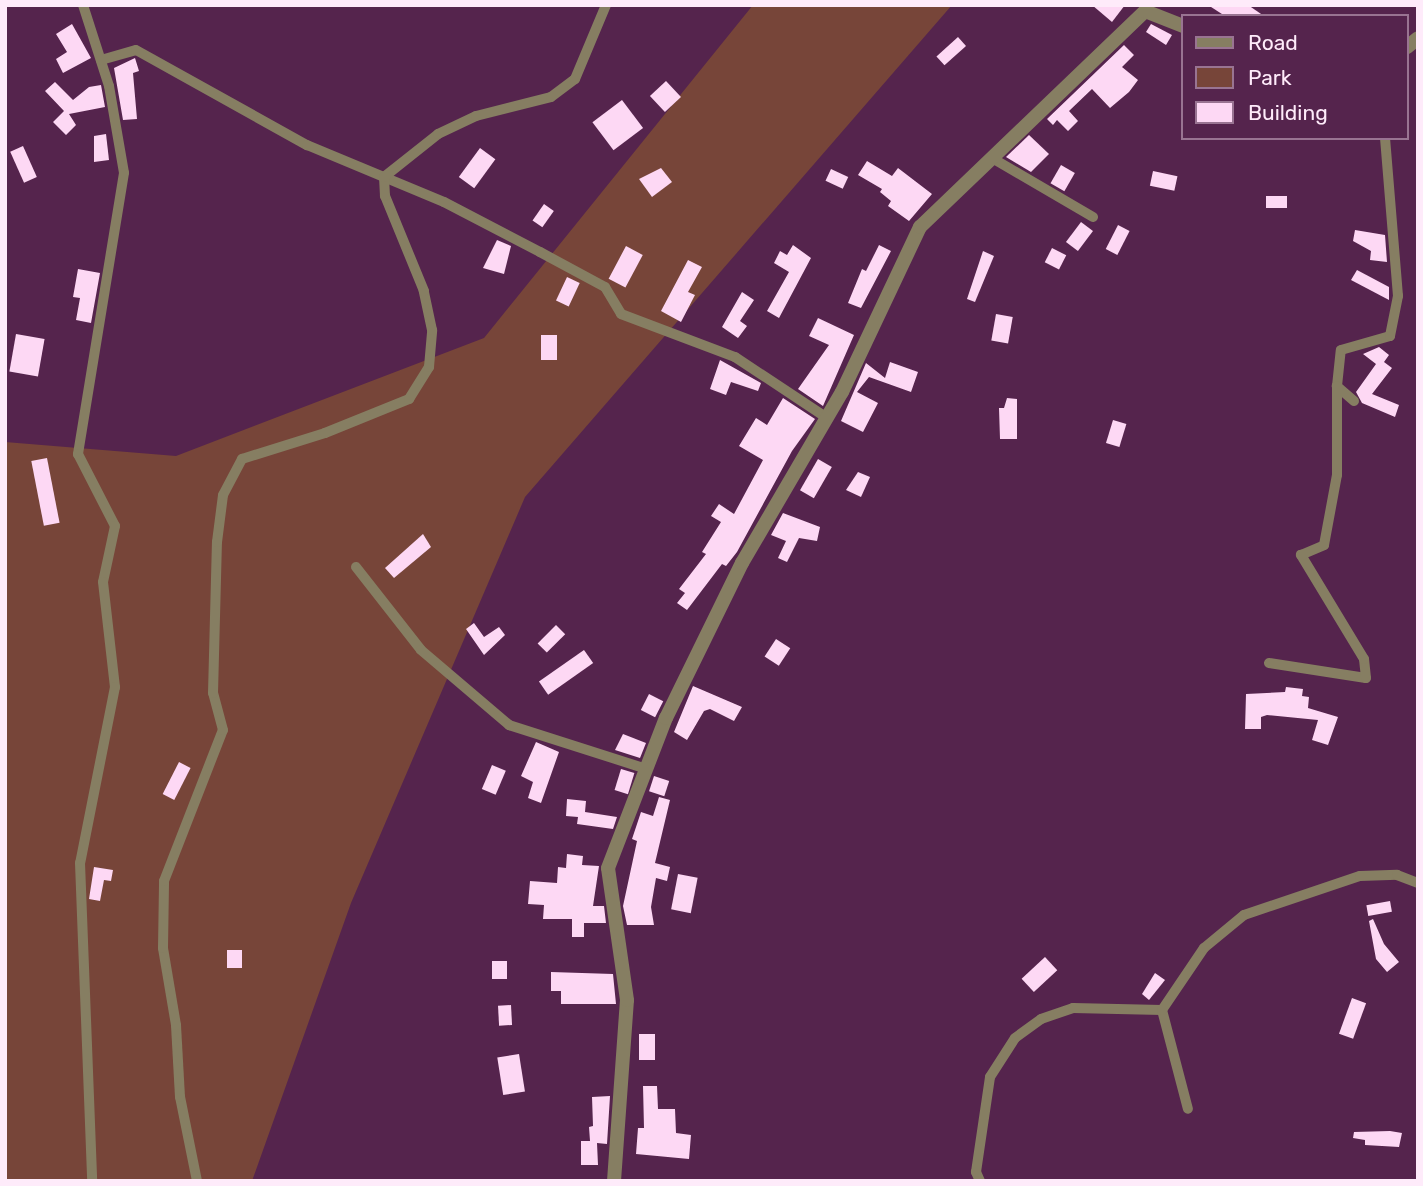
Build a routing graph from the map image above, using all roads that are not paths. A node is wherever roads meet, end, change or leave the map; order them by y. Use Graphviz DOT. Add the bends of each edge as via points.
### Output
graph roads {
  1 [pos="83,5"];
  2 [pos="606,5"];
  3 [pos="1182,26"];
  4 [pos="101,60"];
  5 [pos="1385,140"];
  6 [pos="992,158"];
  7 [pos="384,177"];
  8 [pos="1093,217"];
  9 [pos="1337,386"];
  10 [pos="1354,401"];
  11 [pos="827,418"];
  12 [pos="356,567"];
  13 [pos="1269,663"];
  14 [pos="644,768"];
  15 [pos="1418,883"];
  16 [pos="1162,1010"];
  17 [pos="1188,1109"];
  18 [pos="92,1181"];
  19 [pos="197,1181"];
  20 [pos="614,1181"];
  21 [pos="980,1181"];
  1 -- 4 [label="street"];
  2 -- 7 [label="street" via="575,79 551,97 476,116 438,134"];
  3 -- 6 [label="street" via="1145,11"];
  4 -- 7 [label="street" via="136,50 307,145"];
  4 -- 18 [label="street" via="124,173 78,454 115,526 103,582 115,687 80,863"];
  5 -- 9 [label="street" via="1398,296 1390,336 1341,350"];
  6 -- 8 [label="street"];
  6 -- 11 [label="street" via="920,227"];
  7 -- 11 [label="street" via="444,202 605,287 621,314 735,357"];
  7 -- 19 [label="street" via="385,196 424,291 432,330 429,367 409,399 325,433 242,459 223,495 217,542 213,693 223,730 164,881 163,948 176,1025 180,1097"];
  9 -- 10 [label="street"];
  9 -- 13 [label="street" via="1336,475 1324,545 1301,555 1364,659 1366,678"];
  11 -- 14 [label="street" via="742,563"];
  12 -- 14 [label="street" via="421,650 509,725"];
  14 -- 20 [label="street" via="608,868 627,1000"];
  15 -- 16 [label="street" via="1397,875 1360,876 1244,915 1204,948"];
  16 -- 17 [label="street"];
  16 -- 21 [label="street" via="1073,1008 1041,1019 1015,1038 990,1077 976,1172"];
}
